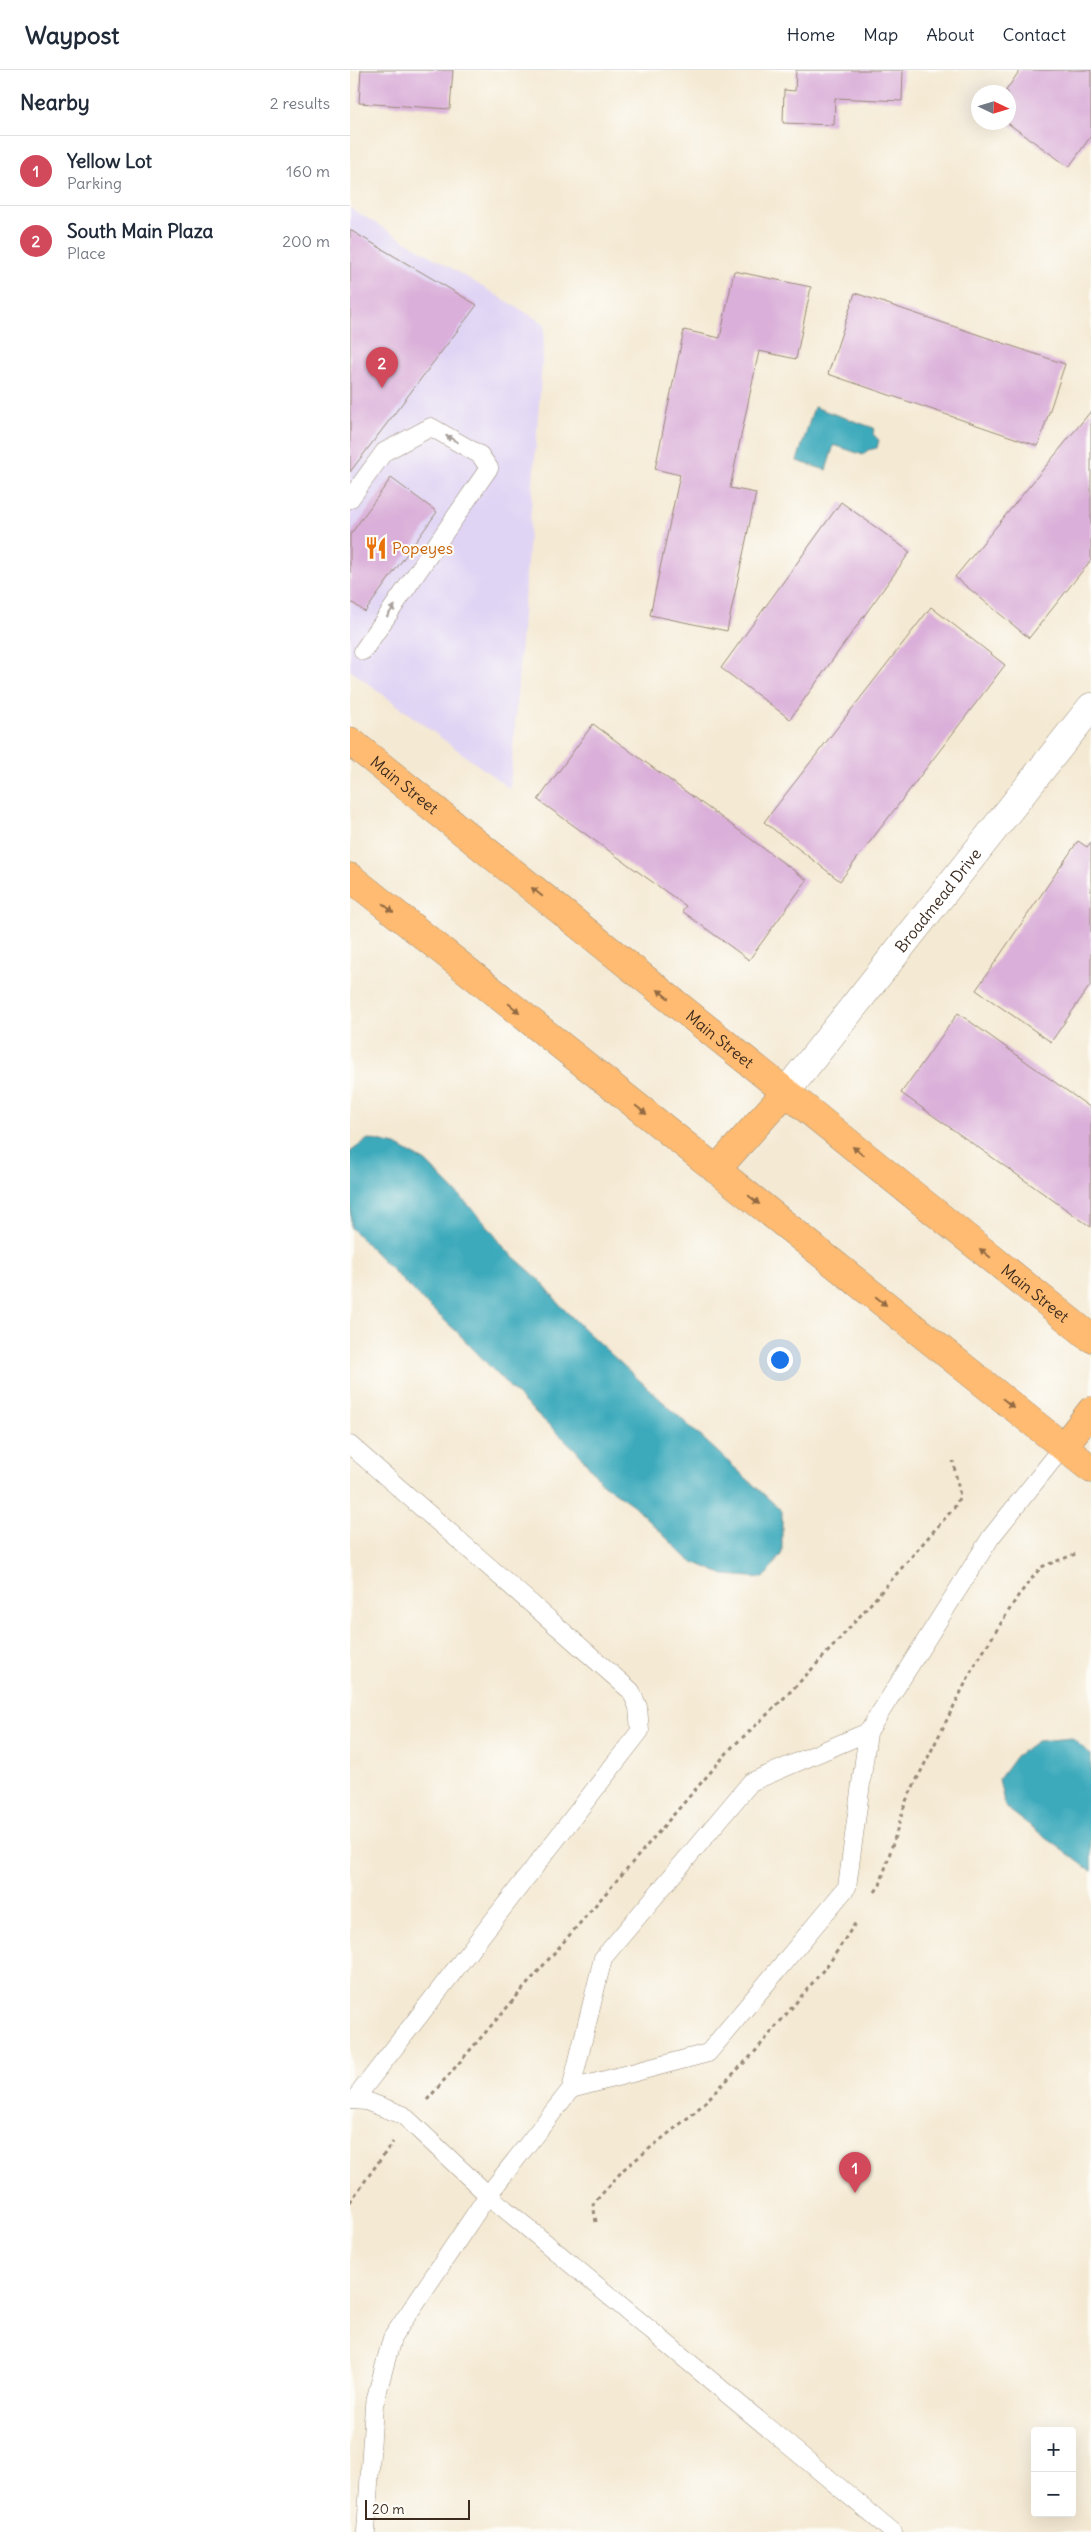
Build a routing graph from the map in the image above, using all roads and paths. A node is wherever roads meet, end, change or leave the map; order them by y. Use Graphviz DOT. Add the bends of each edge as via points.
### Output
graph roads {
  1 [pos="350,498"];
  2 [pos="363,651"];
  3 [pos="1091,707"];
  4 [pos="350,741"];
  5 [pos="350,877"];
  6 [pos="785,1093"];
  7 [pos="716,1170"];
  8 [pos="1091,1338"];
  9 [pos="1091,1410"];
  10 [pos="350,1445"];
  11 [pos="1063,1447"];
  12 [pos="953,1461"];
  13 [pos="1091,1469"];
  14 [pos="868,1732"];
  15 [pos="571,2088"];
  16 [pos="352,2100"];
  17 [pos="409,2120"];
  18 [pos="488,2195"];
  19 [pos="350,2202"];
  20 [pos="366,2532"];
  21 [pos="893,2532"];
  2 -- 1 [label="lane, one-way" via="489,468 480,454 431,427 384,452"];
  3 -- 6 [label="street, Broadmead Drive"];
  6 -- 4 [label="main road, Main Street, one-way"];
  5 -- 7 [label="main road, one-way"];
  6 -- 7 [label="main road"];
  8 -- 6 [label="main road, Main Street, one-way"];
  7 -- 11 [label="main road, one-way"];
  9 -- 11 [label="main road"];
  10 -- 16 [label="lane" via="631,1690 638,1707 640,1731"];
  11 -- 13 [label="main road"];
  11 -- 14 [label="lane" via="990,1537"];
  12 -- 17 [label="path" via="960,1496 954,1508 841,1638 733,1746"];
  14 -- 15 [label="lane" via="751,1782 603,1958"];
  14 -- 15 [label="lane" via="847,1887 708,2053"];
  15 -- 18 [label="lane"];
  16 -- 17 [label="lane" via="366,2101"];
  17 -- 18 [label="lane"];
  17 -- 19 [label="path"];
  18 -- 20 [label="lane" via="392,2338 374,2405"];
  18 -- 21 [label="lane"];
}
